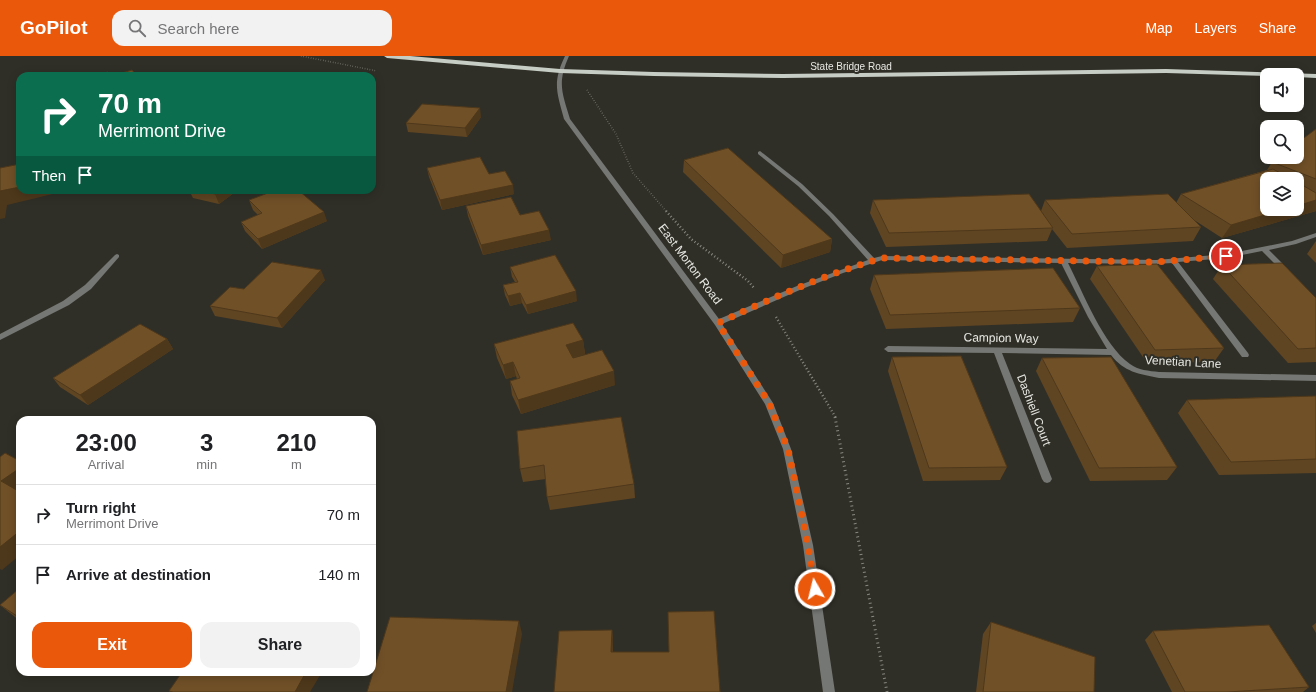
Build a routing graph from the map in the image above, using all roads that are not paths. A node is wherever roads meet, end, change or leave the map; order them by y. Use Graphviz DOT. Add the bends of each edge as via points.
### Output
graph roads {
  1 [pos="387,56"];
  2 [pos="567,56"];
  3 [pos="560,71"];
  4 [pos="1316,76"];
  5 [pos="760,153"];
  6 [pos="1316,235"];
  7 [pos="1264,249"];
  8 [pos="117,256"];
  9 [pos="1063,260"];
  10 [pos="872,261"];
  11 [pos="1174,261"];
  12 [pos="1290,275"];
  13 [pos="718,323"];
  14 [pos="0,337"];
  15 [pos="888,349"];
  16 [pos="997,350"];
  17 [pos="1113,352"];
  18 [pos="1245,355"];
  19 [pos="1316,378"];
  20 [pos="1048,479"];
  21 [pos="829,692"];
  1 -- 3 [label="highway, State Bridge Road"];
  2 -- 3 [label="street"];
  3 -- 4 [label="highway, State Bridge Road" via="784,76 1166,71"];
  3 -- 13 [label="street, East Morton Road" via="557,83 566,119"];
  5 -- 10 [label="street" via="800,185 835,219"];
  6 -- 7 [label="street" via="1294,243"];
  7 -- 11 [label="street"];
  7 -- 12 [label="street"];
  8 -- 14 [label="street" via="83,291 66,303"];
  9 -- 10 [label="street" via="882,258"];
  9 -- 11 [label="street"];
  9 -- 17 [label="street, Venetian Lane"];
  10 -- 13 [label="street" via="786,292"];
  11 -- 18 [label="street"];
  13 -- 21 [label="street, East Morton Road" via="769,403 788,449 808,545"];
  15 -- 16 [label="street, Campion Way"];
  16 -- 17 [label="street, Campion Way"];
  16 -- 20 [label="street, Dashiell Court"];
  17 -- 19 [label="street, Venetian Lane" via="1126,365 1139,372 1159,375"];
}
